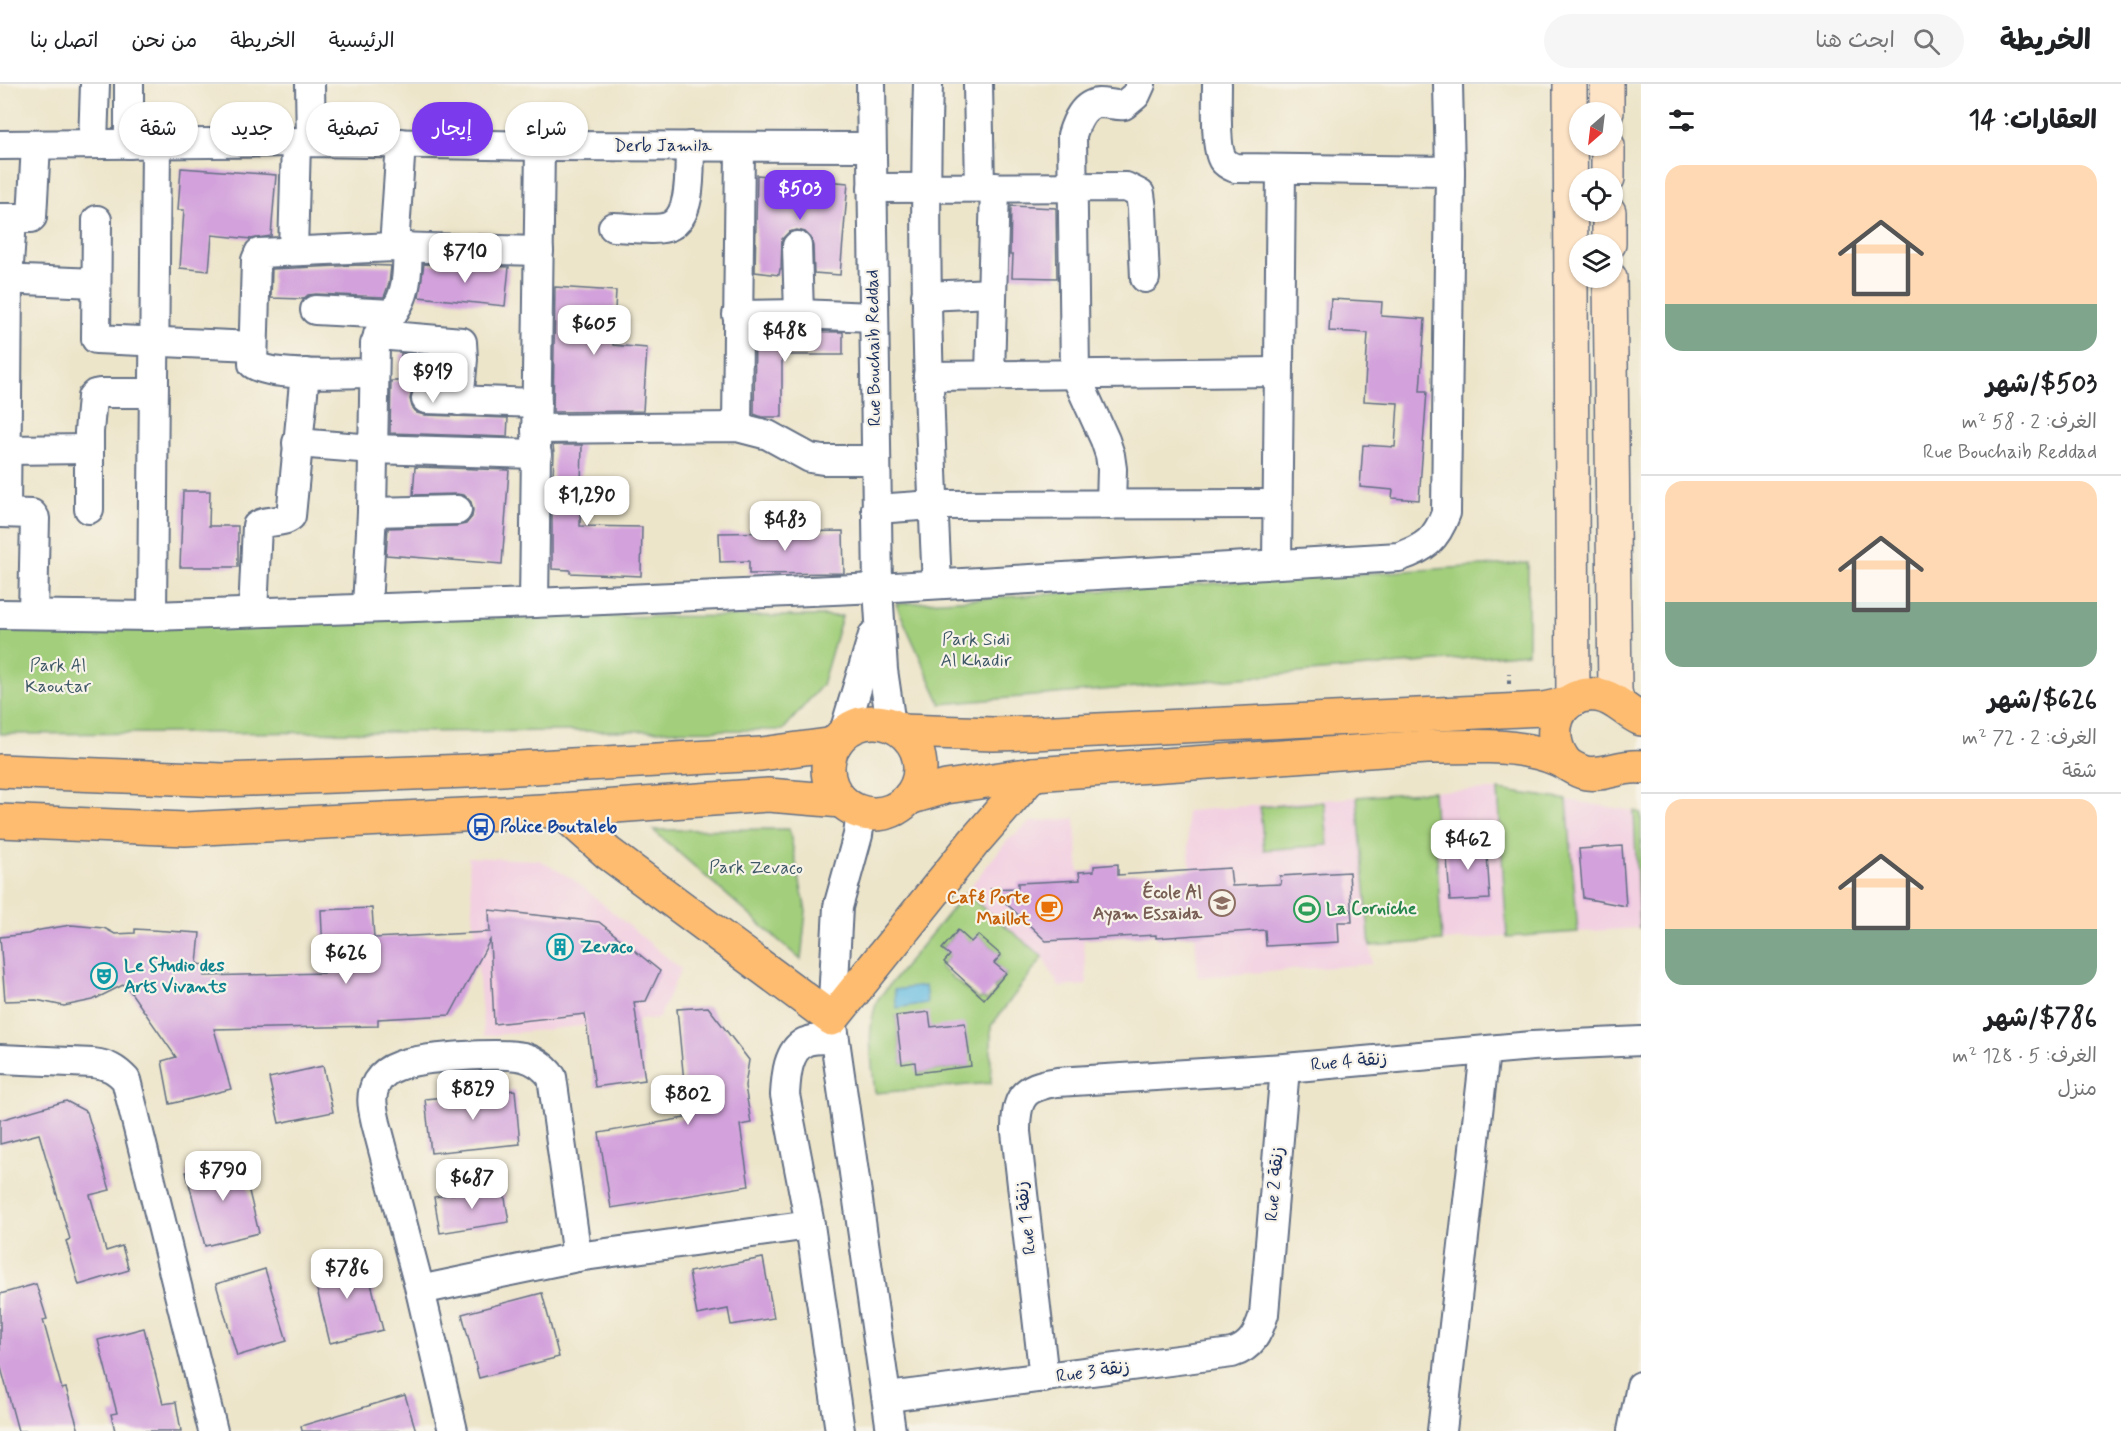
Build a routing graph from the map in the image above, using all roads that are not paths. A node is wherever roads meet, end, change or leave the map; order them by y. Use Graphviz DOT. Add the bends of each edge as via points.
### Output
graph roads {
  1 [pos="95,84"];
  2 [pos="129,84"];
  3 [pos="310,84"];
  4 [pos="871,84"];
  5 [pos="928,84"];
  6 [pos="978,84"];
  7 [pos="1141,84"];
  8 [pos="1217,84"];
  9 [pos="1448,84"];
  10 [pos="1570,84"];
  11 [pos="1607,84"];
  12 [pos="133,102"];
  13 [pos="1607,102"];
  14 [pos="303,142"];
  15 [pos="93,143"];
  16 [pos="198,143"];
  17 [pos="401,143"];
  18 [pos="119,144"];
  19 [pos="0,145"];
  20 [pos="36,145"];
  21 [pos="505,145"];
  22 [pos="588,146"];
  23 [pos="690,146"];
  24 [pos="740,147"];
  25 [pos="871,147"];
  26 [pos="144,156"];
  27 [pos="540,156"];
  28 [pos="1281,169"];
  29 [pos="1450,171"];
  30 [pos="1073,186"];
  31 [pos="925,187"];
  32 [pos="987,187"];
  33 [pos="872,188"];
  34 [pos="6,218"];
  35 [pos="96,220"];
  36 [pos="613,227"];
  37 [pos="797,246"];
  38 [pos="401,247"];
  39 [pos="293,250"];
  40 [pos="539,251"];
  41 [pos="1144,278"];
  42 [pos="4,279"];
  43 [pos="96,283"];
  44 [pos="1610,288"];
  45 [pos="992,293"];
  46 [pos="926,296"];
  47 [pos="315,310"];
  48 [pos="799,314"];
  49 [pos="737,315"];
  50 [pos="873,317"];
  51 [pos="385,325"];
  52 [pos="154,342"];
  53 [pos="253,346"];
  54 [pos="1278,372"];
  55 [pos="305,373"];
  56 [pos="374,373"];
  57 [pos="1075,374"];
  58 [pos="990,375"];
  59 [pos="928,376"];
  60 [pos="153,393"];
  61 [pos="426,399"];
  62 [pos="459,401"];
  63 [pos="737,427"];
  64 [pos="536,429"];
  65 [pos="297,443"];
  66 [pos="89,449"];
  67 [pos="373,449"];
  68 [pos="6,450"];
  69 [pos="875,460"];
  70 [pos="1277,504"];
  71 [pos="934,505"];
  72 [pos="1111,505"];
  73 [pos="89,509"];
  74 [pos="876,509"];
  75 [pos="457,510"];
  76 [pos="372,512"];
  77 [pos="3,513"];
  78 [pos="1277,563"];
  79 [pos="938,584"];
  80 [pos="879,601"];
  81 [pos="534,603"];
  82 [pos="367,607"];
  83 [pos="253,612"];
  84 [pos="0,614"];
  85 [pos="33,614"];
  86 [pos="152,616"];
  87 [pos="1570,702"];
  88 [pos="1627,710"];
  89 [pos="897,728"];
  90 [pos="839,738"];
  91 [pos="1566,763"];
  92 [pos="1627,768"];
  93 [pos="0,771"];
  94 [pos="1033,774"];
  95 [pos="909,798"];
  96 [pos="852,806"];
  97 [pos="560,810"];
  98 [pos="0,821"];
  99 [pos="833,1029"];
  100 [pos="1641,1041"];
  101 [pos="1485,1051"];
  102 [pos="0,1059"];
  103 [pos="1285,1068"];
  104 [pos="1057,1082"];
  105 [pos="810,1225"];
  106 [pos="578,1257"];
  107 [pos="420,1290"];
  108 [pos="1265,1300"];
  109 [pos="1044,1378"];
  110 [pos="1641,1386"];
  111 [pos="888,1397"];
  112 [pos="213,1431"];
  113 [pos="453,1431"];
  114 [pos="840,1431"];
  115 [pos="891,1431"];
  116 [pos="1442,1431"];
  117 [pos="1632,1431"];
  1 -- 15 [label="street"];
  2 -- 12 [label="street"];
  3 -- 14 [label="street"];
  4 -- 25 [label="street, Rue Bouchaib Reddad"];
  5 -- 31 [label="street"];
  6 -- 32 [label="street"];
  7 -- 30 [label="street" via="1136,95 1124,105 1097,103 1081,113 1072,135"];
  8 -- 28 [label="street" via="1221,158 1235,168"];
  9 -- 29 [label="street"];
  10 -- 87 [label="main road"];
  11 -- 13 [label="main road"];
  14 -- 16 [label="street, Derb Jamila"];
  14 -- 17 [label="street, Derb Jamila"];
  14 -- 39 [label="street"];
  15 -- 18 [label="street, Derb Jamila"];
  15 -- 20 [label="street, Derb Jamila"];
  17 -- 21 [label="street, Derb Jamila"];
  17 -- 38 [label="street"];
  19 -- 20 [label="street, Derb Jamila"];
  20 -- 34 [label="street" via="32,217"];
  22 -- 23 [label="street, Derb Jamila"];
  23 -- 24 [label="street, Derb Jamila"];
  23 -- 36 [label="street" via="687,202 678,219 660,228"];
  24 -- 25 [label="street, Derb Jamila"];
  24 -- 49 [label="street"];
  25 -- 33 [label="street, Rue Bouchaib Reddad"];
  26 -- 52 [label="street"];
  27 -- 40 [label="street"];
  28 -- 29 [label="street"];
  28 -- 54 [label="street"];
  29 -- 78 [label="street" via="1446,513 1440,529 1431,541 1399,557"];
  30 -- 32 [label="street"];
  30 -- 41 [label="street" via="1126,187 1140,194"];
  30 -- 57 [label="street"];
  31 -- 32 [label="street"];
  31 -- 33 [label="street"];
  31 -- 46 [label="street"];
  32 -- 45 [label="street"];
  33 -- 50 [label="street, Rue Bouchaib Reddad"];
  34 -- 42 [label="street"];
  35 -- 43 [label="street"];
  37 -- 48 [label="street"];
  38 -- 39 [label="street"];
  38 -- 40 [label="street"];
  38 -- 51 [label="street" via="406,282 401,300"];
  39 -- 53 [label="street" via="257,255"];
  40 -- 64 [label="street"];
  42 -- 43 [label="street"];
  42 -- 68 [label="street"];
  43 -- 52 [label="street" via="96,339"];
  44 -- 88 [label="main road" via="1616,691"];
  45 -- 46 [label="street"];
  45 -- 58 [label="street"];
  46 -- 59 [label="street"];
  47 -- 51 [label="street"];
  48 -- 49 [label="street"];
  48 -- 50 [label="street"];
  49 -- 63 [label="street"];
  50 -- 69 [label="street, Rue Bouchaib Reddad"];
  51 -- 56 [label="street" via="375,344"];
  51 -- 62 [label="street" via="462,342"];
  52 -- 53 [label="street"];
  52 -- 60 [label="street"];
  53 -- 55 [label="street" via="253,364 257,368"];
  54 -- 57 [label="street"];
  54 -- 70 [label="street"];
  55 -- 56 [label="street"];
  55 -- 65 [label="street"];
  56 -- 67 [label="street"];
  57 -- 58 [label="street"];
  57 -- 72 [label="street" via="1110,455"];
  58 -- 59 [label="street"];
  59 -- 71 [label="street"];
  60 -- 66 [label="street" via="95,394"];
  60 -- 86 [label="street"];
  61 -- 62 [label="street"];
  62 -- 64 [label="street"];
  63 -- 64 [label="street"];
  63 -- 69 [label="street" via="768,435 810,458"];
  64 -- 67 [label="street"];
  64 -- 81 [label="street"];
  65 -- 67 [label="street"];
  65 -- 83 [label="street" via="291,516 257,526"];
  66 -- 68 [label="street"];
  66 -- 73 [label="street"];
  67 -- 76 [label="street"];
  68 -- 77 [label="street"];
  69 -- 74 [label="street, Rue Bouchaib Reddad"];
  70 -- 72 [label="street"];
  70 -- 78 [label="street"];
  71 -- 72 [label="street"];
  71 -- 74 [label="street"];
  71 -- 79 [label="street"];
  74 -- 80 [label="street, Rue Bouchaib Reddad"];
  75 -- 76 [label="street"];
  76 -- 82 [label="street"];
  77 -- 85 [label="street" via="32,514 35,518"];
  78 -- 79 [label="street"];
  79 -- 80 [label="street"];
  80 -- 81 [label="street"];
  80 -- 89 [label="street, Rue Bouchaib Reddad" via="883,670"];
  80 -- 90 [label="street, Rue Bouchaib Reddad"];
  81 -- 82 [label="street"];
  82 -- 83 [label="street"];
  83 -- 86 [label="street"];
  84 -- 85 [label="street"];
  85 -- 86 [label="street"];
  87 -- 88 [label="main road" via="1596,695"];
  87 -- 89 [label="main road" via="1543,708 1045,732 993,734"];
  87 -- 91 [label="main road" via="1559,714 1554,733 1558,752"];
  88 -- 92 [label="main road" via="1632,741 1625,758"];
  89 -- 90 [label="main road" via="867,722 855,725"];
  89 -- 95 [label="main road" via="913,742 919,756 920,771"];
  90 -- 93 [label="main road" via="761,754 467,771 223,780"];
  90 -- 96 [label="main road" via="828,760 828,769 832,786"];
  91 -- 92 [label="main road" via="1588,773"];
  91 -- 94 [label="main road" via="1520,750 1426,747"];
  94 -- 95 [label="main road" via="946,787"];
  94 -- 99 [label="main road" via="967,851"];
  95 -- 96 [label="main road" via="899,807 874,814"];
  96 -- 97 [label="main road" via="768,795"];
  96 -- 99 [label="street" via="858,836 838,907"];
  97 -- 98 [label="main road" via="185,829"];
  97 -- 99 [label="main road" via="608,853"];
  99 -- 105 [label="street" via="796,1049 786,1076 785,1095"];
  99 -- 111 [label="street"];
  100 -- 101 [label="street, Rue 4 زنقة"];
  101 -- 103 [label="street, Rue 4 زنقة"];
  101 -- 116 [label="street"];
  102 -- 112 [label="street" via="105,1065 126,1080"];
  103 -- 104 [label="street, Rue 4 زنقة"];
  103 -- 108 [label="street, Rue 2 زنقة"];
  104 -- 109 [label="street, Rue 1 زنقة" via="1024,1094 1016,1114"];
  105 -- 106 [label="street"];
  105 -- 114 [label="street"];
  106 -- 107 [label="street"];
  106 -- 107 [label="street" via="552,1077 541,1064 504,1054 409,1062 387,1071 371,1098"];
  107 -- 113 [label="street"];
  108 -- 109 [label="street, Rue 3 زنقة" via="1256,1337 1239,1351"];
  109 -- 111 [label="street, Rue 3 زنقة"];
  110 -- 117 [label="street"];
  111 -- 115 [label="street"];
}
